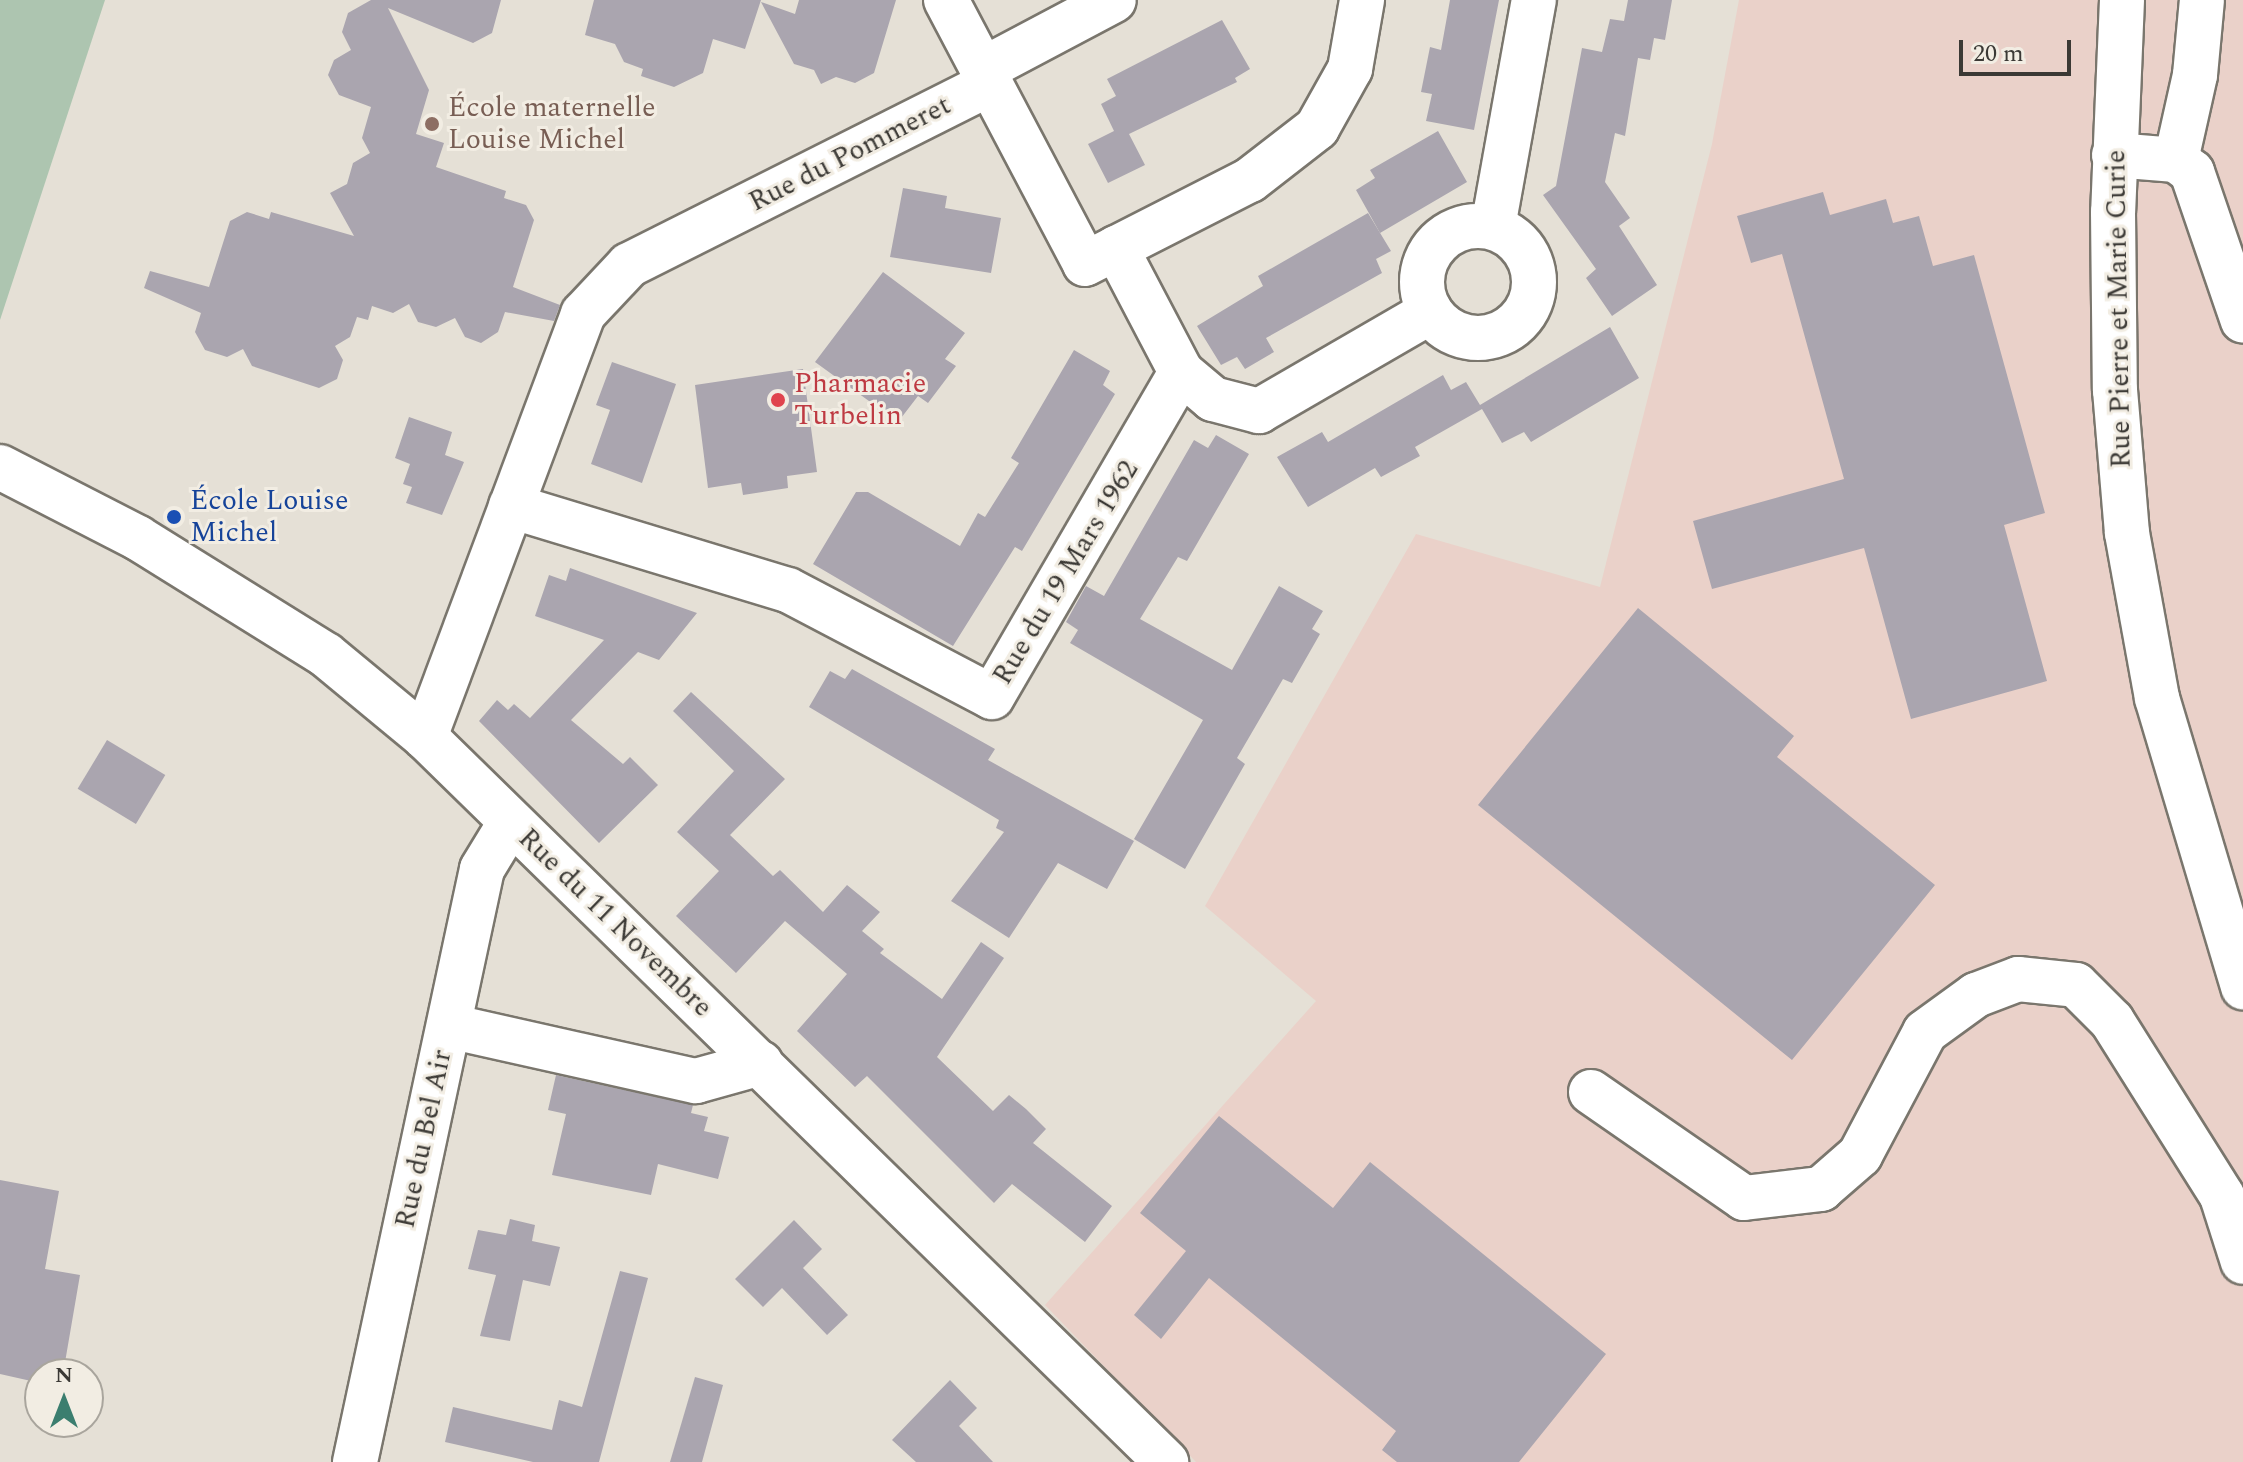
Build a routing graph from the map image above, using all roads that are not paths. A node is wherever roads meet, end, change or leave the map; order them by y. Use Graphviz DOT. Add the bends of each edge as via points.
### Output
graph roads {
  1 [pos="946,0"];
  2 [pos="1114,0"];
  3 [pos="1362,0"];
  4 [pos="1534,0"];
  5 [pos="2122,0"];
  6 [pos="2202,0"];
  7 [pos="985,77"];
  8 [pos="2114,155"];
  9 [pos="2176,160"];
  10 [pos="1493,227"];
  11 [pos="1116,248"];
  12 [pos="1430,312"];
  13 [pos="2243,321"];
  14 [pos="1181,372"];
  15 [pos="0,467"];
  16 [pos="511,506"];
  17 [pos="425,737"];
  18 [pos="510,823"];
  19 [pos="2243,987"];
  20 [pos="449,1026"];
  21 [pos="761,1063"];
  22 [pos="1591,1092"];
  23 [pos="2243,1262"];
  24 [pos="355,1462"];
  25 [pos="1166,1462"];
  1 -- 7 [label="street"];
  2 -- 7 [label="street, Rue du Pommeret"];
  3 -- 11 [label="street" via="1350,69 1317,128 1250,180"];
  4 -- 10 [label="street"];
  5 -- 8 [label="street, Rue Pierre et Marie Curie"];
  6 -- 9 [label="street" via="2195,75"];
  7 -- 11 [label="street" via="1085,264"];
  7 -- 16 [label="street, Rue du Pommeret" via="629,265 583,314"];
  8 -- 9 [label="street"];
  8 -- 19 [label="street, Rue Pierre et Marie Curie" via="2115,390 2127,533 2157,698"];
  9 -- 13 [label="street" via="2192,172"];
  10 -- 12 [label="street" via="1454,230 1432,249 1421,275"];
  10 -- 12 [label="street" via="1509,234 1531,263 1532,299 1523,316 1494,336 1476,339 1442,326"];
  11 -- 14 [label="street"];
  12 -- 14 [label="street" via="1259,411 1213,399"];
  14 -- 16 [label="street, Rue du 19 Mars 1962" via="992,697 788,590"];
  15 -- 17 [label="street, Rue du 11 Novembre" via="138,538 314,647"];
  16 -- 17 [label="street, Rue du Pommeret"];
  17 -- 18 [label="street, Rue du 11 Novembre"];
  18 -- 20 [label="street, Rue du Bel Air" via="482,869"];
  18 -- 21 [label="street, Rue du 11 Novembre"];
  20 -- 21 [label="street" via="696,1081"];
  20 -- 24 [label="street, Rue du Bel Air"];
  21 -- 25 [label="street, Rue du 11 Novembre"];
  22 -- 23 [label="street" via="1744,1198 1821,1189 1860,1155 1925,1032 1976,995 2018,979 2076,985 2112,1021 2222,1196"];
}
